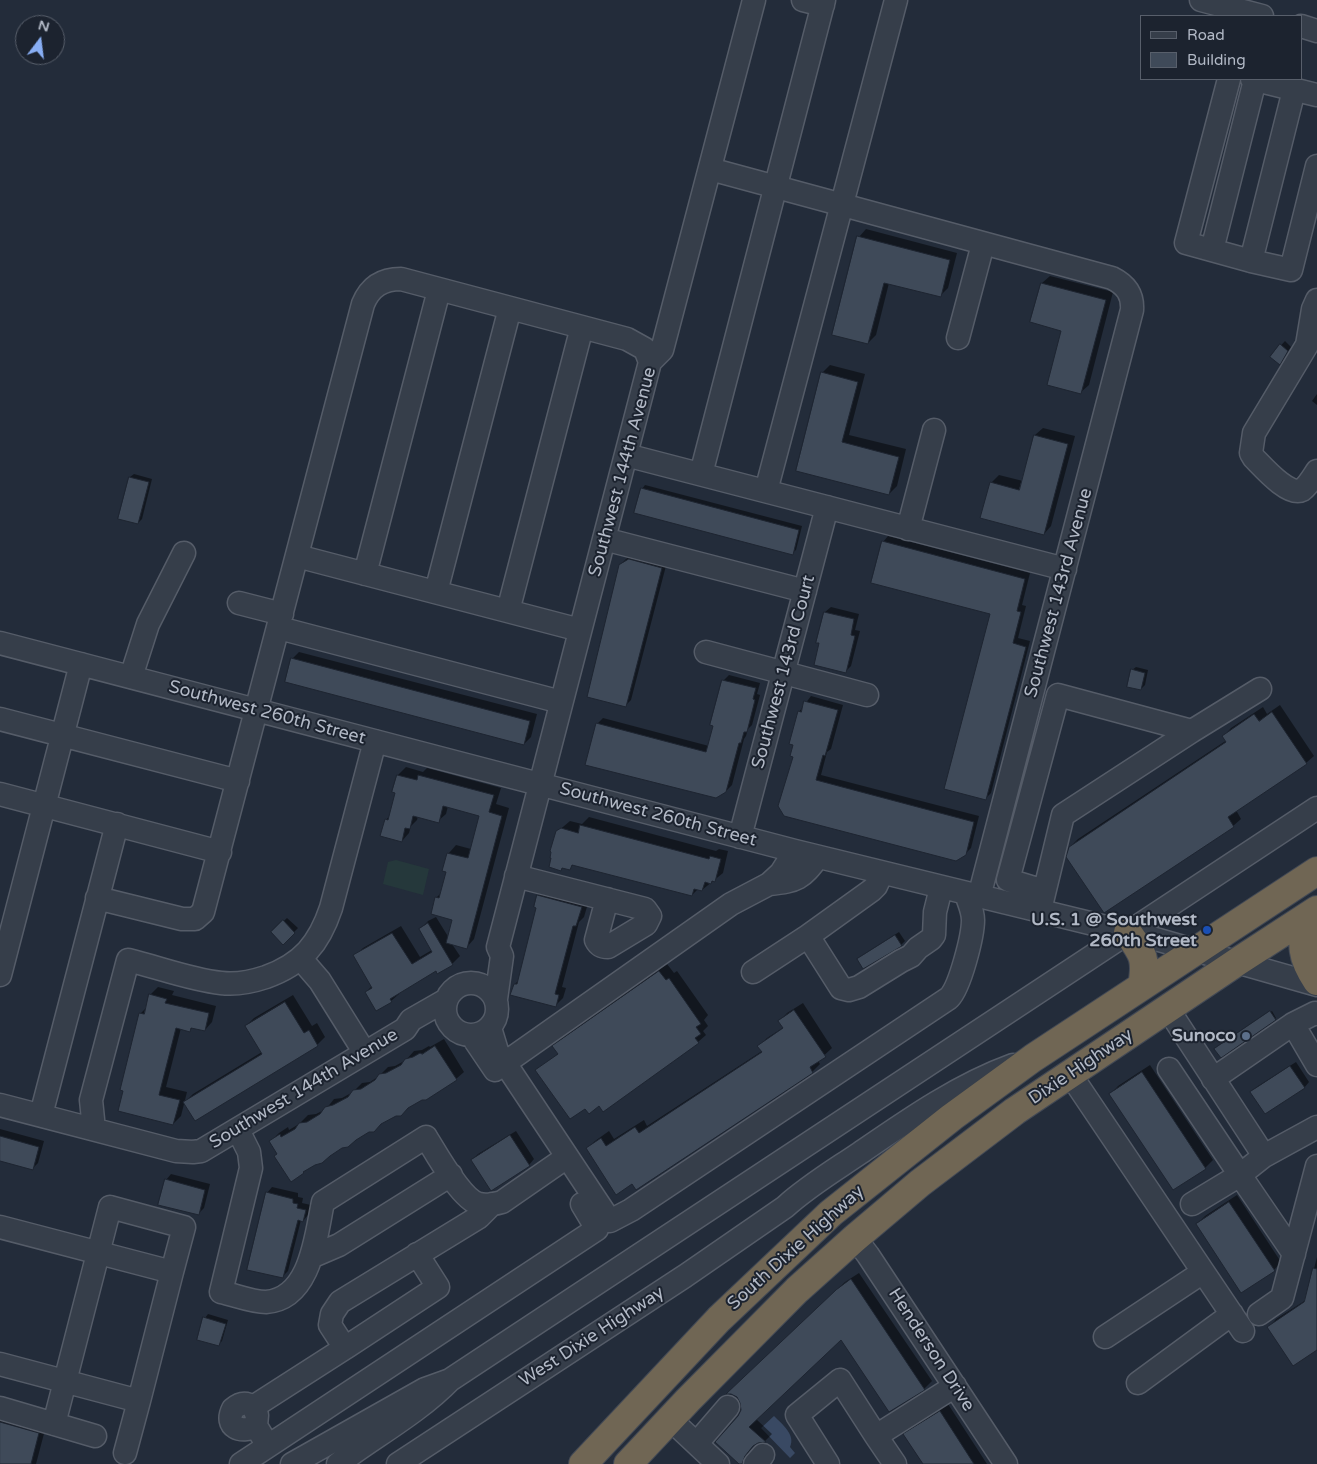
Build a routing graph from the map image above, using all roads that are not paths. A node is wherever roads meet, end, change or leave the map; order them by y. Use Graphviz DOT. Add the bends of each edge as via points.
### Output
graph roads {
  1 [pos="754,0"];
  2 [pos="896,0"];
  3 [pos="1201,0"];
  4 [pos="817,2"];
  5 [pos="1252,15"];
  6 [pos="1302,26"];
  7 [pos="1317,31"];
  8 [pos="1229,80"];
  9 [pos="1254,80"];
  10 [pos="1258,80"];
  11 [pos="1294,90"];
  12 [pos="1317,95"];
  13 [pos="1317,166"];
  14 [pos="710,169"];
  15 [pos="776,187"];
  16 [pos="842,204"];
  17 [pos="983,244"];
  18 [pos="1212,250"];
  19 [pos="1251,261"];
  20 [pos="439,290"];
  21 [pos="1317,300"];
  22 [pos="510,308"];
  23 [pos="582,327"];
  24 [pos="958,338"];
  25 [pos="650,362"];
  26 [pos="934,430"];
  27 [pos="626,454"];
  28 [pos="1317,471"];
  29 [pos="701,474"];
  30 [pos="766,492"];
  31 [pos="827,507"];
  32 [pos="908,529"];
  33 [pos="604,539"];
  34 [pos="184,553"];
  35 [pos="297,556"];
  36 [pos="1065,569"];
  37 [pos="365,574"];
  38 [pos="805,591"];
  39 [pos="436,592"];
  40 [pos="238,603"];
  41 [pos="508,611"];
  42 [pos="280,621"];
  43 [pos="580,630"];
  44 [pos="0,643"];
  45 [pos="704,660"];
  46 [pos="82,664"];
  47 [pos="131,677"];
  48 [pos="782,680"];
  49 [pos="1260,689"];
  50 [pos="562,702"];
  51 [pos="866,702"];
  52 [pos="256,710"];
  53 [pos="0,719"];
  54 [pos="1192,731"];
  55 [pos="62,735"];
  56 [pos="375,741"];
  57 [pos="238,781"];
  58 [pos="540,784"];
  59 [pos="0,794"];
  60 [pos="44,806"];
  61 [pos="1317,808"];
  62 [pos="116,824"];
  63 [pos="740,837"];
  64 [pos="795,851"];
  65 [pos="220,852"];
  66 [pos="818,857"];
  67 [pos="1317,871"];
  68 [pos="882,873"];
  69 [pos="516,876"];
  70 [pos="769,884"];
  71 [pos="942,888"];
  72 [pos="972,896"];
  73 [pos="97,898"];
  74 [pos="607,899"];
  75 [pos="1042,902"];
  76 [pos="1312,914"];
  77 [pos="1128,933"];
  78 [pos="808,936"];
  79 [pos="498,947"];
  80 [pos="1196,950"];
  81 [pos="301,959"];
  82 [pos="1237,962"];
  83 [pos="1,969"];
  84 [pos="753,972"];
  85 [pos="1317,982"];
  86 [pos="463,984"];
  87 [pos="1317,985"];
  88 [pos="1142,986"];
  89 [pos="496,998"];
  90 [pos="446,1000"];
  91 [pos="1168,1009"];
  92 [pos="1317,1014"];
  93 [pos="1293,1024"];
  94 [pos="451,1026"];
  95 [pos="405,1029"];
  96 [pos="481,1032"];
  97 [pos="365,1053"];
  98 [pos="1033,1058"];
  99 [pos="505,1063"];
  100 [pos="1317,1065"];
  101 [pos="1169,1069"];
  102 [pos="1070,1074"];
  103 [pos="1213,1078"];
  104 [pos="0,1105"];
  105 [pos="41,1115"];
  106 [pos="1317,1127"];
  107 [pos="94,1129"];
  108 [pos="238,1130"];
  109 [pos="1264,1156"];
  110 [pos="562,1161"];
  111 [pos="1317,1166"];
  112 [pos="1240,1174"];
  113 [pos="451,1175"];
  114 [pos="492,1204"];
  115 [pos="1192,1204"];
  116 [pos="785,1207"];
  117 [pos="830,1214"];
  118 [pos="603,1225"];
  119 [pos="0,1227"];
  120 [pos="855,1238"];
  121 [pos="97,1253"];
  122 [pos="416,1254"];
  123 [pos="1294,1254"];
  124 [pos="311,1256"];
  125 [pos="172,1272"];
  126 [pos="1203,1272"];
  127 [pos="1259,1314"];
  128 [pos="1105,1337"];
  129 [pos="345,1348"];
  130 [pos="0,1364"];
  131 [pos="450,1380"];
  132 [pos="65,1381"];
  133 [pos="1138,1383"];
  134 [pos="954,1386"];
  135 [pos="139,1401"];
  136 [pos="728,1407"];
  137 [pos="0,1408"];
  138 [pos="670,1419"];
  139 [pos="54,1424"];
  140 [pos="95,1436"];
  141 [pos="876,1436"];
  142 [pos="697,1444"];
  143 [pos="268,1446"];
  144 [pos="125,1454"];
  145 [pos="823,1462"];
  146 [pos="241,1464"];
  147 [pos="292,1464"];
  148 [pos="338,1464"];
  149 [pos="398,1464"];
  150 [pos="583,1464"];
  151 [pos="628,1464"];
  152 [pos="718,1464"];
  153 [pos="895,1464"];
  154 [pos="1006,1464"];
  1 -- 14 [label="street, Southwest 144th Avenue"];
  2 -- 16 [label="street"];
  3 -- 5 [label="street"];
  4 -- 15 [label="street"];
  6 -- 7 [label="street"];
  8 -- 18 [label="street" via="1186,243"];
  9 -- 18 [label="street"];
  10 -- 11 [label="street"];
  11 -- 12 [label="street"];
  11 -- 19 [label="street"];
  13 -- 19 [label="street" via="1291,270"];
  14 -- 15 [label="street"];
  14 -- 25 [label="street, Southwest 144th Avenue" via="662,350"];
  15 -- 16 [label="street"];
  15 -- 29 [label="street"];
  16 -- 17 [label="street"];
  16 -- 30 [label="street"];
  17 -- 24 [label="street"];
  17 -- 36 [label="street, Southwest 143rd Avenue" via="1112,278 1124,284 1131,296 1132,310"];
  18 -- 19 [label="street"];
  20 -- 22 [label="street"];
  20 -- 35 [label="street" via="394,279 381,282 366,296"];
  20 -- 37 [label="street"];
  21 -- 28 [label="street" via="1307,345 1254,433 1251,453 1288,489 1297,492 1304,489"];
  22 -- 23 [label="street"];
  22 -- 39 [label="street"];
  23 -- 25 [label="street" via="634,342 645,349"];
  23 -- 41 [label="street"];
  25 -- 27 [label="street, Southwest 144th Avenue"];
  26 -- 32 [label="street"];
  27 -- 29 [label="street"];
  27 -- 33 [label="street, Southwest 144th Avenue"];
  29 -- 30 [label="street"];
  30 -- 31 [label="street"];
  31 -- 32 [label="street"];
  31 -- 38 [label="street, Southwest 143rd Court"];
  32 -- 36 [label="street"];
  33 -- 38 [label="street"];
  33 -- 43 [label="street, Southwest 144th Avenue"];
  34 -- 47 [label="street" via="148,624"];
  35 -- 37 [label="street"];
  35 -- 42 [label="street"];
  36 -- 72 [label="street, Southwest 143rd Avenue"];
  37 -- 39 [label="street"];
  38 -- 48 [label="street, Southwest 143rd Court"];
  39 -- 41 [label="street"];
  40 -- 42 [label="street"];
  41 -- 43 [label="street"];
  42 -- 50 [label="street"];
  42 -- 52 [label="street"];
  43 -- 50 [label="street, Southwest 144th Avenue"];
  44 -- 46 [label="street, Southwest 260th Street"];
  45 -- 48 [label="street"];
  46 -- 47 [label="street, Southwest 260th Street"];
  46 -- 55 [label="street"];
  47 -- 52 [label="street, Southwest 260th Street"];
  48 -- 51 [label="street"];
  48 -- 63 [label="street, Southwest 143rd Court"];
  49 -- 54 [label="street"];
  50 -- 58 [label="street, Southwest 144th Avenue"];
  52 -- 56 [label="street, Southwest 260th Street"];
  52 -- 57 [label="street"];
  53 -- 55 [label="street"];
  54 -- 75 [label="street" via="1063,815"];
  54 -- 75 [label="street" via="1058,695 1008,880"];
  55 -- 57 [label="street"];
  55 -- 60 [label="street"];
  56 -- 58 [label="street, Southwest 260th Street"];
  56 -- 81 [label="street" via="331,908 322,929"];
  57 -- 65 [label="street"];
  58 -- 63 [label="street, Southwest 260th Street"];
  58 -- 69 [label="street, Southwest 144th Avenue"];
  59 -- 60 [label="street"];
  60 -- 62 [label="street"];
  60 -- 83 [label="street"];
  61 -- 77 [label="street"];
  62 -- 65 [label="street"];
  62 -- 73 [label="street"];
  63 -- 64 [label="street, Southwest 260th Street"];
  64 -- 66 [label="street, Southwest 260th Street"];
  64 -- 70 [label="street" via="781,873"];
  65 -- 73 [label="street" via="206,905 195,919 182,919"];
  66 -- 68 [label="street, Southwest 260th Street"];
  66 -- 70 [label="street" via="805,875"];
  67 -- 80 [label="highway, Dixie Highway"];
  68 -- 71 [label="street, Southwest 260th Street"];
  68 -- 78 [label="street" via="872,890"];
  69 -- 74 [label="street"];
  69 -- 79 [label="street, Southwest 144th Avenue"];
  70 -- 99 [label="street" via="731,904"];
  71 -- 72 [label="street, Southwest 260th Street"];
  71 -- 78 [label="street" via="935,912 934,935 911,956 859,987 841,988"];
  72 -- 75 [label="street, Southwest 260th Street"];
  72 -- 118 [label="street" via="972,929 958,984 949,998 631,1210"];
  73 -- 105 [label="street"];
  75 -- 77 [label="street, Southwest 260th Street"];
  76 -- 82 [label="highway, Dixie Highway"];
  76 -- 85 [label="highway" via="1302,938 1303,953"];
  77 -- 80 [label="street, Southwest 260th Street"];
  77 -- 88 [label="highway" via="1142,952"];
  77 -- 131 [label="street"];
  78 -- 84 [label="street"];
  79 -- 86 [label="street, Southwest 144th Avenue" via="480,970"];
  79 -- 89 [label="street, Southwest 144th Avenue" via="502,956"];
  80 -- 82 [label="street, Southwest 260th Street"];
  80 -- 88 [label="highway, Dixie Highway"];
  81 -- 97 [label="street" via="320,981"];
  81 -- 107 [label="street" via="257,980 231,984 128,960 91,1100"];
  82 -- 87 [label="street, Southwest 260th Street"];
  82 -- 91 [label="highway, Dixie Highway"];
  86 -- 89 [label="street" via="478,984"];
  86 -- 90 [label="street"];
  88 -- 98 [label="highway, Dixie Highway"];
  89 -- 96 [label="street" via="498,1014"];
  90 -- 94 [label="street" via="445,1014"];
  90 -- 95 [label="street, Southwest 144th Avenue" via="411,1020"];
  91 -- 102 [label="highway, Dixie Highway"];
  91 -- 103 [label="street"];
  92 -- 93 [label="street"];
  93 -- 100 [label="street"];
  93 -- 103 [label="street"];
  94 -- 95 [label="street, Southwest 144th Avenue" via="415,1031"];
  94 -- 96 [label="street" via="464,1035"];
  95 -- 97 [label="street, Southwest 144th Avenue"];
  96 -- 99 [label="street"];
  96 -- 110 [label="street"];
  97 -- 108 [label="street, Southwest 144th Avenue"];
  98 -- 116 [label="street, West Dixie Highway" via="964,1087 884,1137"];
  98 -- 117 [label="highway, South Dixie Highway" via="965,1107"];
  99 -- 110 [label="street"];
  101 -- 112 [label="street"];
  102 -- 120 [label="highway, Dixie Highway" via="970,1144"];
  102 -- 126 [label="street"];
  103 -- 109 [label="street"];
  104 -- 105 [label="street, Southwest 144th Avenue"];
  105 -- 107 [label="street, Southwest 144th Avenue"];
  106 -- 109 [label="street"];
  107 -- 108 [label="street, Southwest 144th Avenue" via="176,1151 193,1152 208,1148"];
  108 -- 124 [label="street" via="249,1152 252,1168 221,1292 264,1302 281,1298 300,1282"];
  109 -- 112 [label="street"];
  110 -- 114 [label="street" via="502,1202"];
  110 -- 118 [label="street"];
  111 -- 123 [label="street"];
  112 -- 115 [label="street"];
  112 -- 123 [label="street"];
  113 -- 114 [label="street" via="467,1198 479,1204"];
  113 -- 124 [label="street" via="339,1245"];
  113 -- 124 [label="street" via="426,1137 323,1202"];
  114 -- 122 [label="street" via="479,1217"];
  116 -- 117 [label="street, West Dixie Highway" via="810,1204"];
  116 -- 149 [label="street, West Dixie Highway"];
  117 -- 120 [label="highway"];
  117 -- 150 [label="highway, South Dixie Highway" via="719,1319"];
  118 -- 143 [label="street"];
  119 -- 121 [label="street"];
  120 -- 134 [label="street, Henderson Drive"];
  120 -- 138 [label="highway, South Dixie Highway" via="797,1290"];
  121 -- 125 [label="street"];
  121 -- 125 [label="street" via="110,1207 184,1227"];
  121 -- 132 [label="street"];
  122 -- 129 [label="street" via="340,1302 332,1314 330,1325"];
  122 -- 129 [label="street" via="438,1287"];
  123 -- 127 [label="street" via="1282,1298"];
  125 -- 135 [label="street"];
  126 -- 128 [label="street"];
  126 -- 133 [label="street" via="1237,1323"];
  129 -- 143 [label="street" via="255,1416"];
  130 -- 132 [label="street"];
  131 -- 147 [label="street" via="426,1389"];
  131 -- 148 [label="street" via="433,1397"];
  132 -- 135 [label="street"];
  132 -- 139 [label="street"];
  134 -- 141 [label="street"];
  134 -- 154 [label="street, Henderson Drive"];
  135 -- 144 [label="street"];
  136 -- 142 [label="street"];
  137 -- 139 [label="street"];
  138 -- 142 [label="street"];
  138 -- 151 [label="highway, South Dixie Highway"];
  139 -- 140 [label="street"];
  141 -- 145 [label="street" via="840,1380 797,1415"];
  141 -- 153 [label="street"];
  142 -- 152 [label="street"];
  143 -- 146 [label="street"];
}
